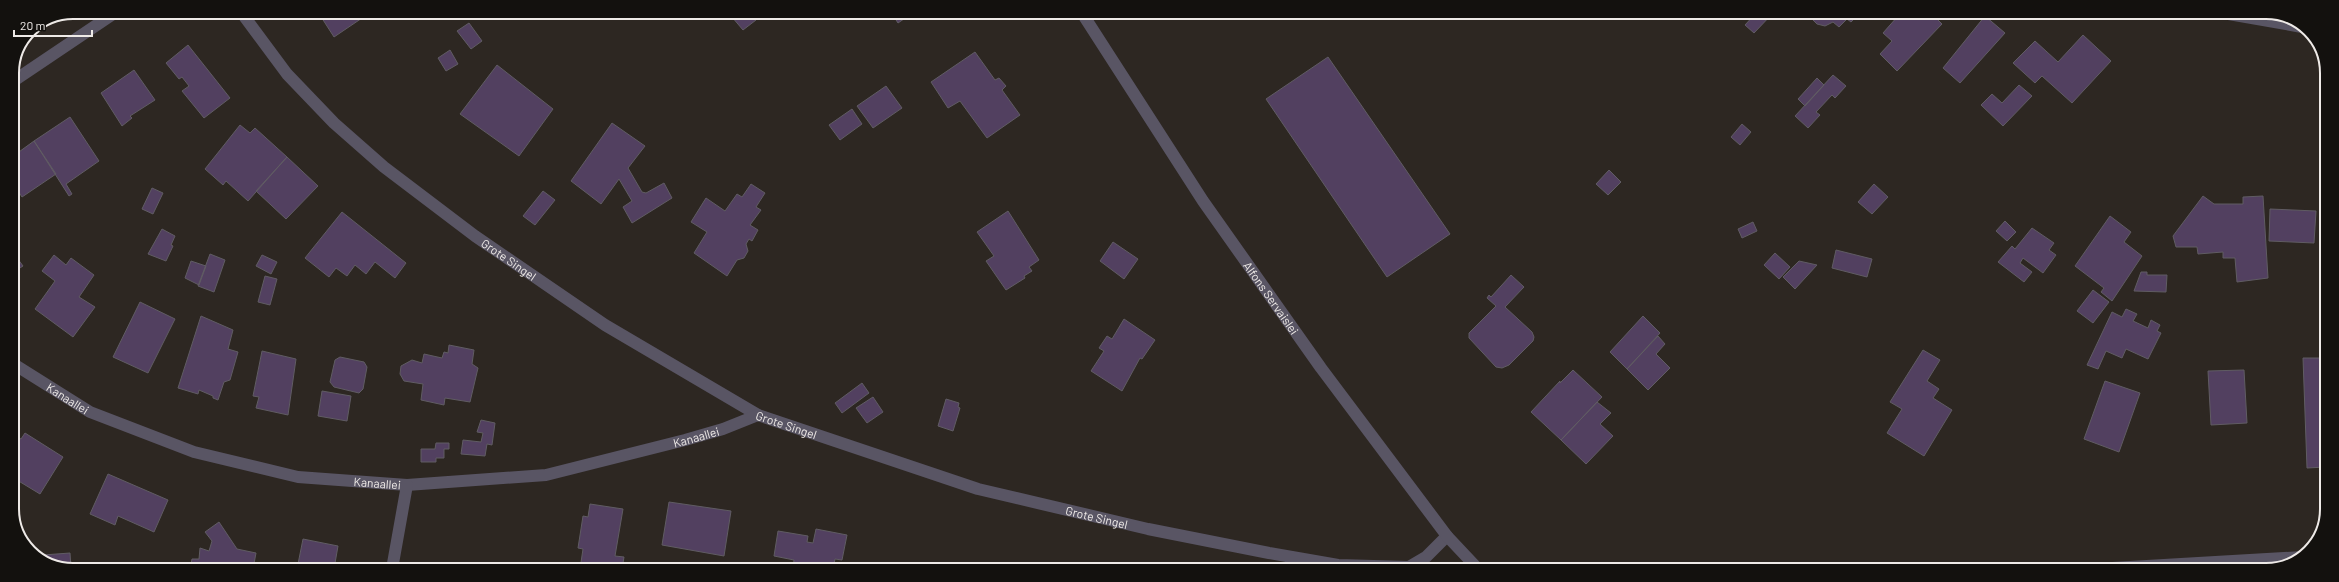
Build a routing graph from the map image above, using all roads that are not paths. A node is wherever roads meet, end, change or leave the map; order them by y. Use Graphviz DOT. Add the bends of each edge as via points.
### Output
graph roads {
  1 [pos="106,19"];
  2 [pos="246,19"];
  3 [pos="1086,19"];
  4 [pos="2265,19"];
  5 [pos="2280,21"];
  6 [pos="19,77"];
  7 [pos="19,368"];
  8 [pos="758,415"];
  9 [pos="407,485"];
  10 [pos="1447,536"];
  11 [pos="2288,558"];
  12 [pos="393,563"];
  13 [pos="1327,563"];
  14 [pos="1416,563"];
  15 [pos="1472,563"];
  16 [pos="2199,563"];
  1 -- 6 [label="street"];
  2 -- 8 [label="street, Grote Singel" via="287,74 334,123 397,176 475,236 605,326"];
  3 -- 10 [label="street, Alfons Servaislei" via="1203,201 1322,368"];
  4 -- 5 [label="street"];
  7 -- 9 [label="street, Kanaallei" via="90,412 194,452 298,477"];
  8 -- 9 [label="street, Kanaallei" via="685,440 546,475"];
  8 -- 13 [label="street, Grote Singel" via="978,489 1148,529"];
  9 -- 12 [label="street"];
  10 -- 14 [label="street, Grote Singel" via="1426,557"];
  10 -- 15 [label="street, Alfons Servaislei"];
  11 -- 16 [label="street"];
}
